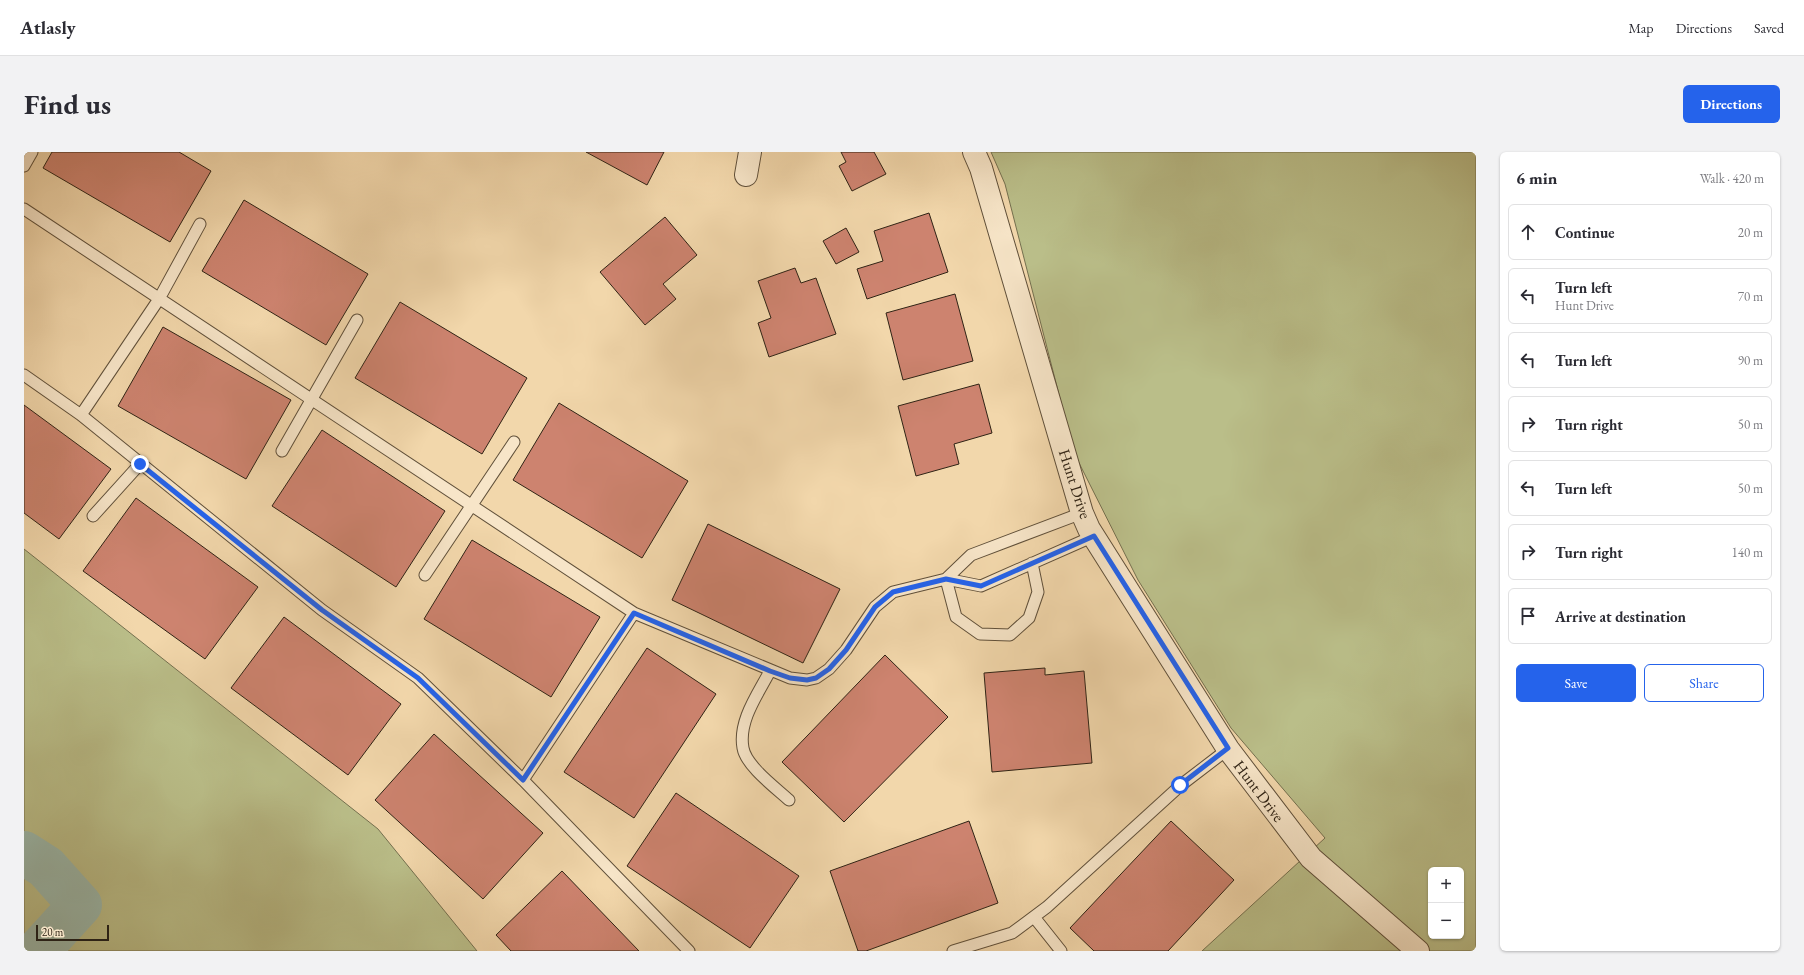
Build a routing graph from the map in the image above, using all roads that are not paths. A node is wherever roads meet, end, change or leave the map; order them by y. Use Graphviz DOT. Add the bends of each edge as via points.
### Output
graph roads {
  1 [pos="32,152"];
  2 [pos="750,152"];
  3 [pos="974,152"];
  4 [pos="24,166"];
  5 [pos="746,175"];
  6 [pos="24,209"];
  7 [pos="200,224"];
  8 [pos="159,298"];
  9 [pos="357,320"];
  10 [pos="24,375"];
  11 [pos="312,400"];
  12 [pos="81,415"];
  13 [pos="514,442"];
  14 [pos="282,451"];
  15 [pos="140,464"];
  16 [pos="471,506"];
  17 [pos="1082,513"];
  18 [pos="93,516"];
  19 [pos="1094,536"];
  20 [pos="1032,563"];
  21 [pos="425,575"];
  22 [pos="946,579"];
  23 [pos="634,613"];
  24 [pos="770,671"];
  25 [pos="1228,748"];
  26 [pos="523,780"];
  27 [pos="789,800"];
  28 [pos="1034,917"];
  29 [pos="689,951"];
  30 [pos="953,951"];
  31 [pos="1061,951"];
  32 [pos="1418,951"];
  1 -- 4 [label="lane"];
  2 -- 5 [label="street"];
  3 -- 17 [label="street, Hunt Drive"];
  6 -- 8 [label="lane"];
  7 -- 8 [label="lane"];
  8 -- 11 [label="lane"];
  8 -- 12 [label="lane"];
  9 -- 11 [label="lane"];
  10 -- 12 [label="lane"];
  11 -- 14 [label="lane"];
  11 -- 16 [label="lane"];
  12 -- 15 [label="lane"];
  13 -- 16 [label="lane"];
  15 -- 18 [label="lane"];
  15 -- 26 [label="lane" via="322,610 418,678"];
  16 -- 21 [label="lane"];
  16 -- 23 [label="lane"];
  17 -- 19 [label="street, Hunt Drive"];
  17 -- 22 [label="lane" via="971,555"];
  19 -- 20 [label="lane"];
  19 -- 25 [label="street, Hunt Drive"];
  20 -- 22 [label="lane" via="981,586"];
  20 -- 22 [label="lane" via="1038,592 1029,618 1010,635 980,634 956,617"];
  22 -- 24 [label="lane" via="893,592 875,607 846,650 829,669 816,678 790,678"];
  23 -- 24 [label="lane"];
  23 -- 26 [label="lane"];
  24 -- 27 [label="lane" via="749,711 743,730 743,749 751,763"];
  25 -- 28 [label="lane" via="1180,785"];
  25 -- 32 [label="street, Hunt Drive" via="1310,858"];
  26 -- 29 [label="lane"];
  28 -- 30 [label="lane" via="1012,933"];
  28 -- 31 [label="lane"];
}
